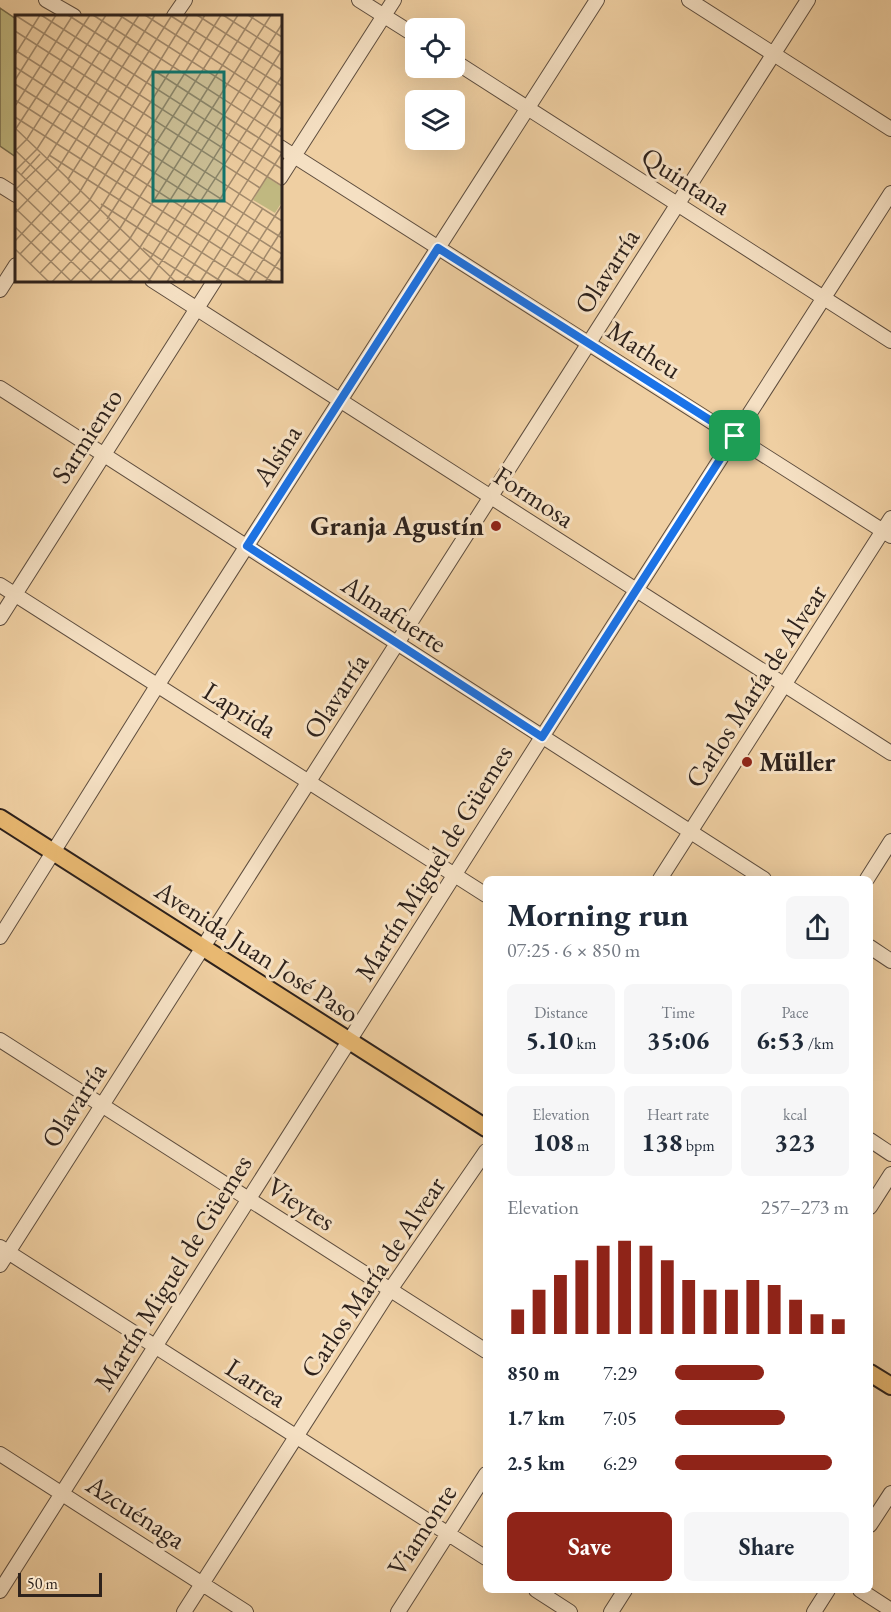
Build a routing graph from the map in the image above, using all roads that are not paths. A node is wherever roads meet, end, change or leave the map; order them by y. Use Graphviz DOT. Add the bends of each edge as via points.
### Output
graph roads {
  1 [pos="46,0"];
  2 [pos="185,0"];
  3 [pos="359,0"];
  4 [pos="394,0"];
  5 [pos="597,0"];
  6 [pos="688,0"];
  7 [pos="808,0"];
  8 [pos="72,15"];
  9 [pos="175,15"];
  10 [pos="384,16"];
  11 [pos="405,29"];
  12 [pos="774,54"];
  13 [pos="465,68"];
  14 [pos="528,108"];
  15 [pos="891,129"];
  16 [pos="282,148"];
  17 [pos="295,156"];
  18 [pos="282,175"];
  19 [pos="0,185"];
  20 [pos="891,193"];
  21 [pos="15,194"];
  22 [pos="678,205"];
  23 [pos="438,248"];
  24 [pos="15,267"];
  25 [pos="155,282"];
  26 [pos="214,282"];
  27 [pos="0,291"];
  28 [pos="824,298"];
  29 [pos="197,310"];
  30 [pos="891,341"];
  31 [pos="589,343"];
  32 [pos="0,388"];
  33 [pos="340,401"];
  34 [pos="735,436"];
  35 [pos="104,455"];
  36 [pos="491,497"];
  37 [pos="891,518"];
  38 [pos="887,533"];
  39 [pos="247,546"];
  40 [pos="0,585"];
  41 [pos="636,590"];
  42 [pos="15,594"];
  43 [pos="0,618"];
  44 [pos="397,644"];
  45 [pos="784,685"];
  46 [pos="157,686"];
  47 [pos="542,737"];
  48 [pos="891,753"];
  49 [pos="309,782"];
  50 [pos="0,818"];
  51 [pos="690,832"];
  52 [pos="891,841"];
  53 [pos="53,852"];
  54 [pos="454,875"];
  55 [pos="662,876"];
  56 [pos="759,876"];
  57 [pos="869,876"];
  58 [pos="483,893"];
  59 [pos="0,937"];
  60 [pos="203,948"];
  61 [pos="873,949"];
  62 [pos="891,961"];
  63 [pos="0,1040"];
  64 [pos="349,1041"];
  65 [pos="103,1106"];
  66 [pos="483,1126"];
  67 [pos="873,1142"];
  68 [pos="891,1154"];
  69 [pos="483,1155"];
  70 [pos="891,1174"];
  71 [pos="249,1199"];
  72 [pos="873,1202"];
  73 [pos="4,1250"];
  74 [pos="0,1265"];
  75 [pos="390,1290"];
  76 [pos="155,1346"];
  77 [pos="483,1349"];
  78 [pos="873,1375"];
  79 [pos="891,1386"];
  80 [pos="296,1437"];
  81 [pos="0,1454"];
  82 [pos="483,1479"];
  83 [pos="62,1493"];
  84 [pos="891,1493"];
  85 [pos="873,1520"];
  86 [pos="447,1533"];
  87 [pos="483,1556"];
  88 [pos="202,1583"];
  89 [pos="0,1591"];
  90 [pos="541,1593"];
  91 [pos="623,1593"];
  92 [pos="826,1593"];
  93 [pos="865,1593"];
  94 [pos="891,1610"];
  95 [pos="184,1612"];
  96 [pos="246,1612"];
  97 [pos="398,1612"];
  98 [pos="570,1612"];
  99 [pos="611,1612"];
  100 [pos="814,1612"];
  1 -- 8 [label="street"];
  2 -- 9 [label="street"];
  3 -- 10 [label="street"];
  4 -- 10 [label="street"];
  5 -- 14 [label="street, Alsina"];
  6 -- 12 [label="street"];
  7 -- 12 [label="street, Olavarría"];
  10 -- 11 [label="street"];
  10 -- 17 [label="street"];
  12 -- 15 [label="street"];
  12 -- 22 [label="street, Olavarría"];
  13 -- 14 [label="street, Quintana"];
  14 -- 22 [label="street, Quintana"];
  14 -- 23 [label="street, Alsina"];
  16 -- 17 [label="street, Matheu"];
  17 -- 18 [label="street"];
  17 -- 23 [label="street, Matheu"];
  19 -- 21 [label="street"];
  20 -- 28 [label="street, Martín Miguel de Güemes"];
  22 -- 28 [label="street, Quintana"];
  22 -- 31 [label="street, Olavarría"];
  23 -- 31 [label="street, Matheu"];
  23 -- 33 [label="street, Alsina"];
  24 -- 27 [label="street"];
  25 -- 29 [label="street, Formosa"];
  26 -- 29 [label="street, Sarmiento"];
  28 -- 30 [label="street, Quintana"];
  28 -- 34 [label="street, Martín Miguel de Güemes"];
  29 -- 33 [label="street, Formosa"];
  29 -- 35 [label="street, Sarmiento"];
  31 -- 34 [label="street, Matheu"];
  31 -- 36 [label="street, Olavarría"];
  32 -- 35 [label="street, Almafuerte"];
  33 -- 36 [label="street, Formosa"];
  33 -- 39 [label="street, Alsina"];
  34 -- 38 [label="street, Matheu"];
  34 -- 41 [label="street, Martín Miguel de Güemes"];
  35 -- 39 [label="street, Almafuerte"];
  35 -- 42 [label="street, Sarmiento"];
  36 -- 41 [label="street, Formosa"];
  36 -- 44 [label="street, Olavarría"];
  37 -- 38 [label="street, Carlos María de Alvear"];
  38 -- 45 [label="street, Carlos María de Alvear"];
  39 -- 44 [label="street, Almafuerte"];
  39 -- 46 [label="street, Alsina"];
  40 -- 42 [label="street, Laprida"];
  41 -- 45 [label="street, Formosa"];
  41 -- 47 [label="street, Martín Miguel de Güemes"];
  42 -- 43 [label="street, Sarmiento"];
  42 -- 46 [label="street, Laprida"];
  44 -- 47 [label="street, Almafuerte"];
  44 -- 49 [label="street, Olavarría"];
  45 -- 48 [label="street, Formosa"];
  45 -- 51 [label="street, Carlos María de Alvear"];
  46 -- 49 [label="street, Laprida"];
  46 -- 53 [label="street, Alsina"];
  47 -- 51 [label="street, Almafuerte"];
  47 -- 54 [label="street, Martín Miguel de Güemes"];
  49 -- 54 [label="street, Laprida"];
  49 -- 60 [label="street, Olavarría"];
  50 -- 53 [label="main road, Avenida Juan José Paso"];
  51 -- 55 [label="street, Carlos María de Alvear"];
  51 -- 56 [label="street, Almafuerte"];
  52 -- 57 [label="street"];
  53 -- 59 [label="street, Alsina"];
  53 -- 60 [label="main road, Avenida Juan José Paso"];
  54 -- 58 [label="street, Laprida"];
  54 -- 64 [label="street, Martín Miguel de Güemes"];
  60 -- 64 [label="main road, Avenida Juan José Paso"];
  60 -- 65 [label="street, Olavarría"];
  61 -- 62 [label="street"];
  63 -- 65 [label="street, Vieytes"];
  64 -- 66 [label="main road, Avenida Juan José Paso"];
  64 -- 71 [label="street, Martín Miguel de Güemes"];
  65 -- 71 [label="street, Vieytes"];
  65 -- 73 [label="street, Olavarría"];
  67 -- 68 [label="street"];
  69 -- 75 [label="street, Carlos María de Alvear"];
  70 -- 72 [label="street"];
  71 -- 75 [label="street, Vieytes"];
  71 -- 76 [label="street, Martín Miguel de Güemes"];
  73 -- 74 [label="street, Olavarría"];
  73 -- 76 [label="street, Larrea"];
  75 -- 77 [label="street, Vieytes"];
  75 -- 80 [label="street, Carlos María de Alvear"];
  76 -- 80 [label="street, Larrea"];
  76 -- 83 [label="street, Martín Miguel de Güemes"];
  78 -- 79 [label="main road"];
  80 -- 86 [label="street, Larrea"];
  80 -- 88 [label="street, Carlos María de Alvear"];
  81 -- 83 [label="street, Azcuénaga"];
  82 -- 86 [label="street, Viamonte"];
  83 -- 88 [label="street, Azcuénaga"];
  83 -- 89 [label="street, Martín Miguel de Güemes"];
  84 -- 85 [label="street"];
  86 -- 87 [label="street, Larrea"];
  86 -- 97 [label="street, Viamonte"];
  88 -- 95 [label="street, Carlos María de Alvear"];
  88 -- 96 [label="street, Azcuénaga"];
  90 -- 98 [label="street"];
  91 -- 99 [label="street"];
  92 -- 100 [label="street"];
  93 -- 94 [label="street"];
}
